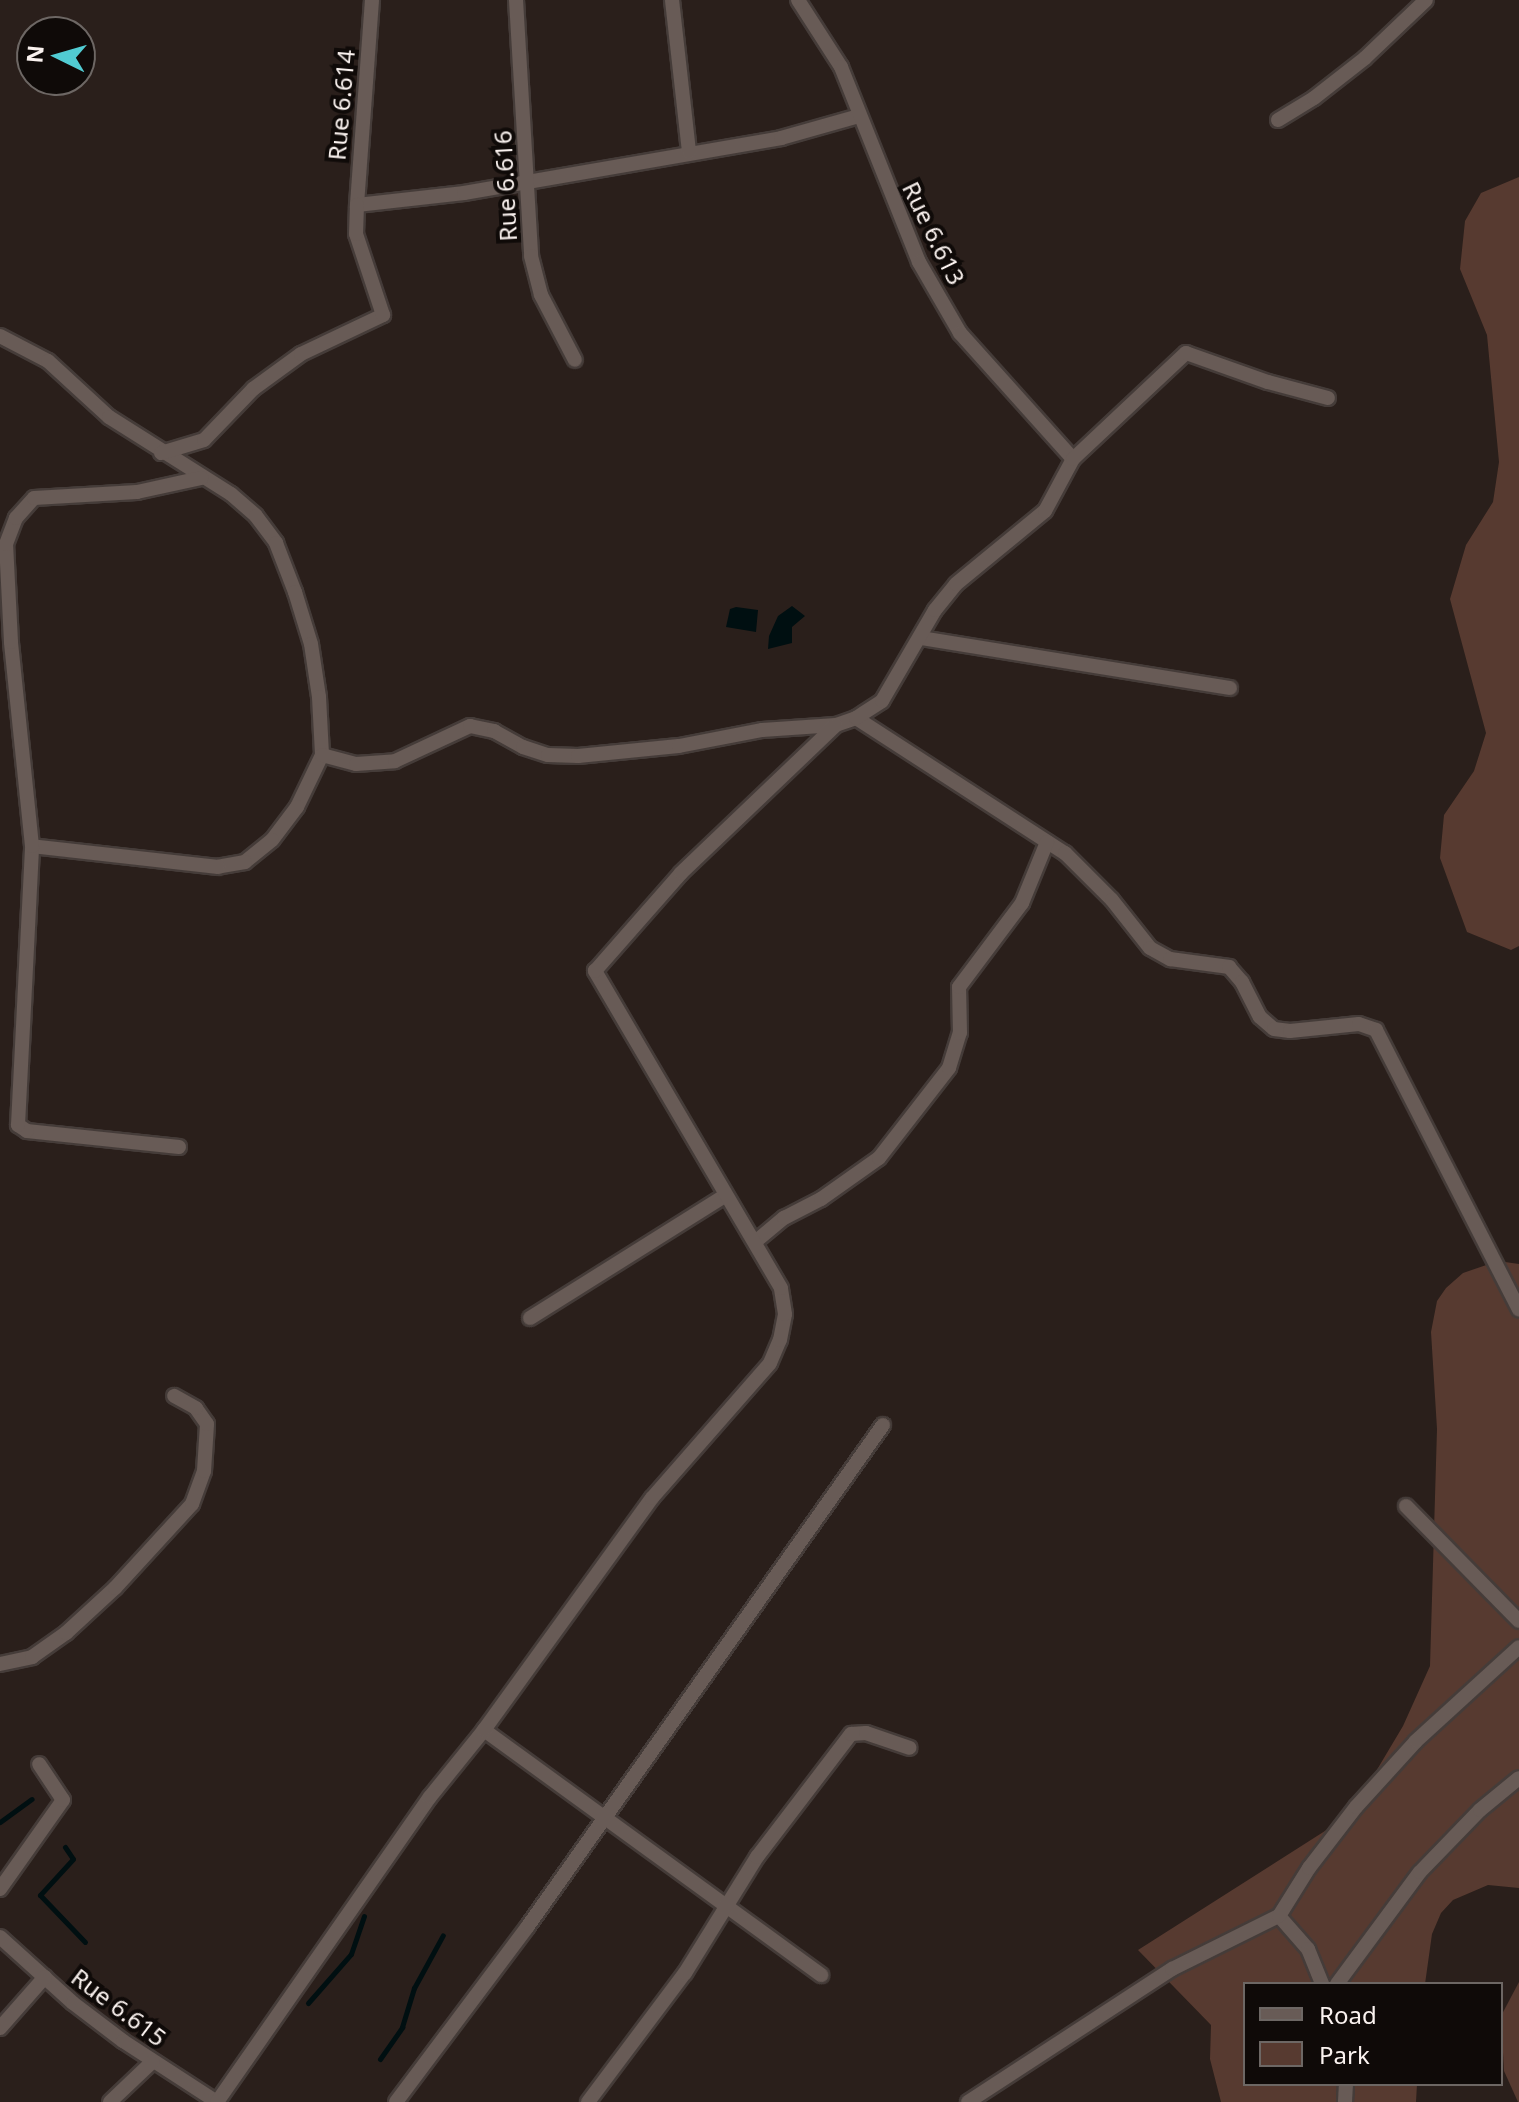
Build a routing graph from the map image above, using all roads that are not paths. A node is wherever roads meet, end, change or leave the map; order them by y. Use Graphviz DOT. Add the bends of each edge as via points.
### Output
graph roads {
  1 [pos="372,0"];
  2 [pos="516,0"];
  3 [pos="672,0"];
  4 [pos="798,0"];
  5 [pos="1426,0"];
  6 [pos="859,116"];
  7 [pos="1278,120"];
  8 [pos="689,152"];
  9 [pos="526,181"];
  10 [pos="361,204"];
  11 [pos="0,336"];
  12 [pos="575,360"];
  13 [pos="1328,398"];
  14 [pos="161,453"];
  15 [pos="1073,459"];
  16 [pos="201,478"];
  17 [pos="921,638"];
  18 [pos="1230,688"];
  19 [pos="856,718"];
  20 [pos="836,725"];
  21 [pos="322,755"];
  22 [pos="1047,842"];
  23 [pos="32,846"];
  24 [pos="179,1147"];
  25 [pos="726,1195"];
  26 [pos="755,1242"];
  27 [pos="1519,1309"];
  28 [pos="530,1318"];
  29 [pos="174,1396"];
  30 [pos="883,1425"];
  31 [pos="1406,1506"];
  32 [pos="1519,1621"];
  33 [pos="1519,1647"];
  34 [pos="0,1664"];
  35 [pos="484,1730"];
  36 [pos="910,1748"];
  37 [pos="39,1764"];
  38 [pos="1519,1778"];
  39 [pos="604,1817"];
  40 [pos="0,1889"];
  41 [pos="727,1905"];
  42 [pos="1279,1916"];
  43 [pos="0,1937"];
  44 [pos="821,1975"];
  45 [pos="45,1977"];
  46 [pos="1321,1982"];
  47 [pos="1338,1982"];
  48 [pos="0,2028"];
  49 [pos="153,2061"];
  50 [pos="110,2102"];
  51 [pos="217,2102"];
  52 [pos="396,2102"];
  53 [pos="588,2102"];
  54 [pos="968,2102"];
  1 -- 10 [label="street, Rue 6.614"];
  2 -- 9 [label="street, Rue 6.616"];
  3 -- 8 [label="street"];
  4 -- 6 [label="street, Rue 6.613" via="841,67"];
  5 -- 7 [label="street" via="1365,58"];
  6 -- 8 [label="street" via="781,138"];
  6 -- 15 [label="street, Rue 6.613" via="919,262 960,333"];
  8 -- 9 [label="street"];
  9 -- 10 [label="street"];
  9 -- 12 [label="street, Rue 6.616" via="531,256 541,295"];
  10 -- 14 [label="street, Rue 6.614" via="356,234 383,315 301,354 253,389 204,440"];
  11 -- 14 [label="street" via="48,361 109,417"];
  13 -- 15 [label="street" via="1186,353"];
  14 -- 16 [label="street"];
  15 -- 17 [label="street" via="1045,511 956,584"];
  16 -- 21 [label="street" via="239,502 276,543 311,644"];
  16 -- 23 [label="street" via="137,492 34,498 16,518 6,544 10,628"];
  17 -- 18 [label="street"];
  17 -- 19 [label="street" via="882,701"];
  19 -- 20 [label="street"];
  19 -- 22 [label="street"];
  20 -- 21 [label="street" via="578,756 548,755 470,726 395,761 356,764"];
  20 -- 25 [label="street" via="681,873 595,971"];
  21 -- 23 [label="street" via="297,807 272,840 245,862 218,867"];
  22 -- 26 [label="street" via="1022,903 959,987 960,1033 949,1068 879,1158"];
  22 -- 27 [label="street" via="1112,900 1150,948 1170,959 1229,967 1260,1017 1274,1029 1359,1024 1376,1030"];
  23 -- 24 [label="street" via="18,1125 27,1131"];
  25 -- 26 [label="street"];
  25 -- 28 [label="street"];
  26 -- 35 [label="street" via="781,1288 785,1314 770,1363 652,1498"];
  29 -- 34 [label="street" via="196,1408 207,1424 204,1471 192,1504 66,1633 32,1657"];
  30 -- 39 [label="street"];
  31 -- 32 [label="street"];
  33 -- 42 [label="street" via="1416,1741 1356,1807"];
  35 -- 39 [label="street"];
  35 -- 51 [label="street" via="430,1797"];
  36 -- 41 [label="street" via="866,1733 851,1734"];
  37 -- 40 [label="street" via="63,1800"];
  38 -- 47 [label="street" via="1420,1872"];
  39 -- 41 [label="street"];
  39 -- 52 [label="street"];
  41 -- 44 [label="street"];
  41 -- 53 [label="street" via="685,1973"];
  42 -- 46 [label="street" via="1308,1949"];
  42 -- 54 [label="street" via="1161,1976"];
  43 -- 45 [label="street, Rue 6.615"];
  45 -- 48 [label="street"];
  45 -- 49 [label="street, Rue 6.615"];
  49 -- 50 [label="street"];
  49 -- 51 [label="street, Rue 6.615"];
}
